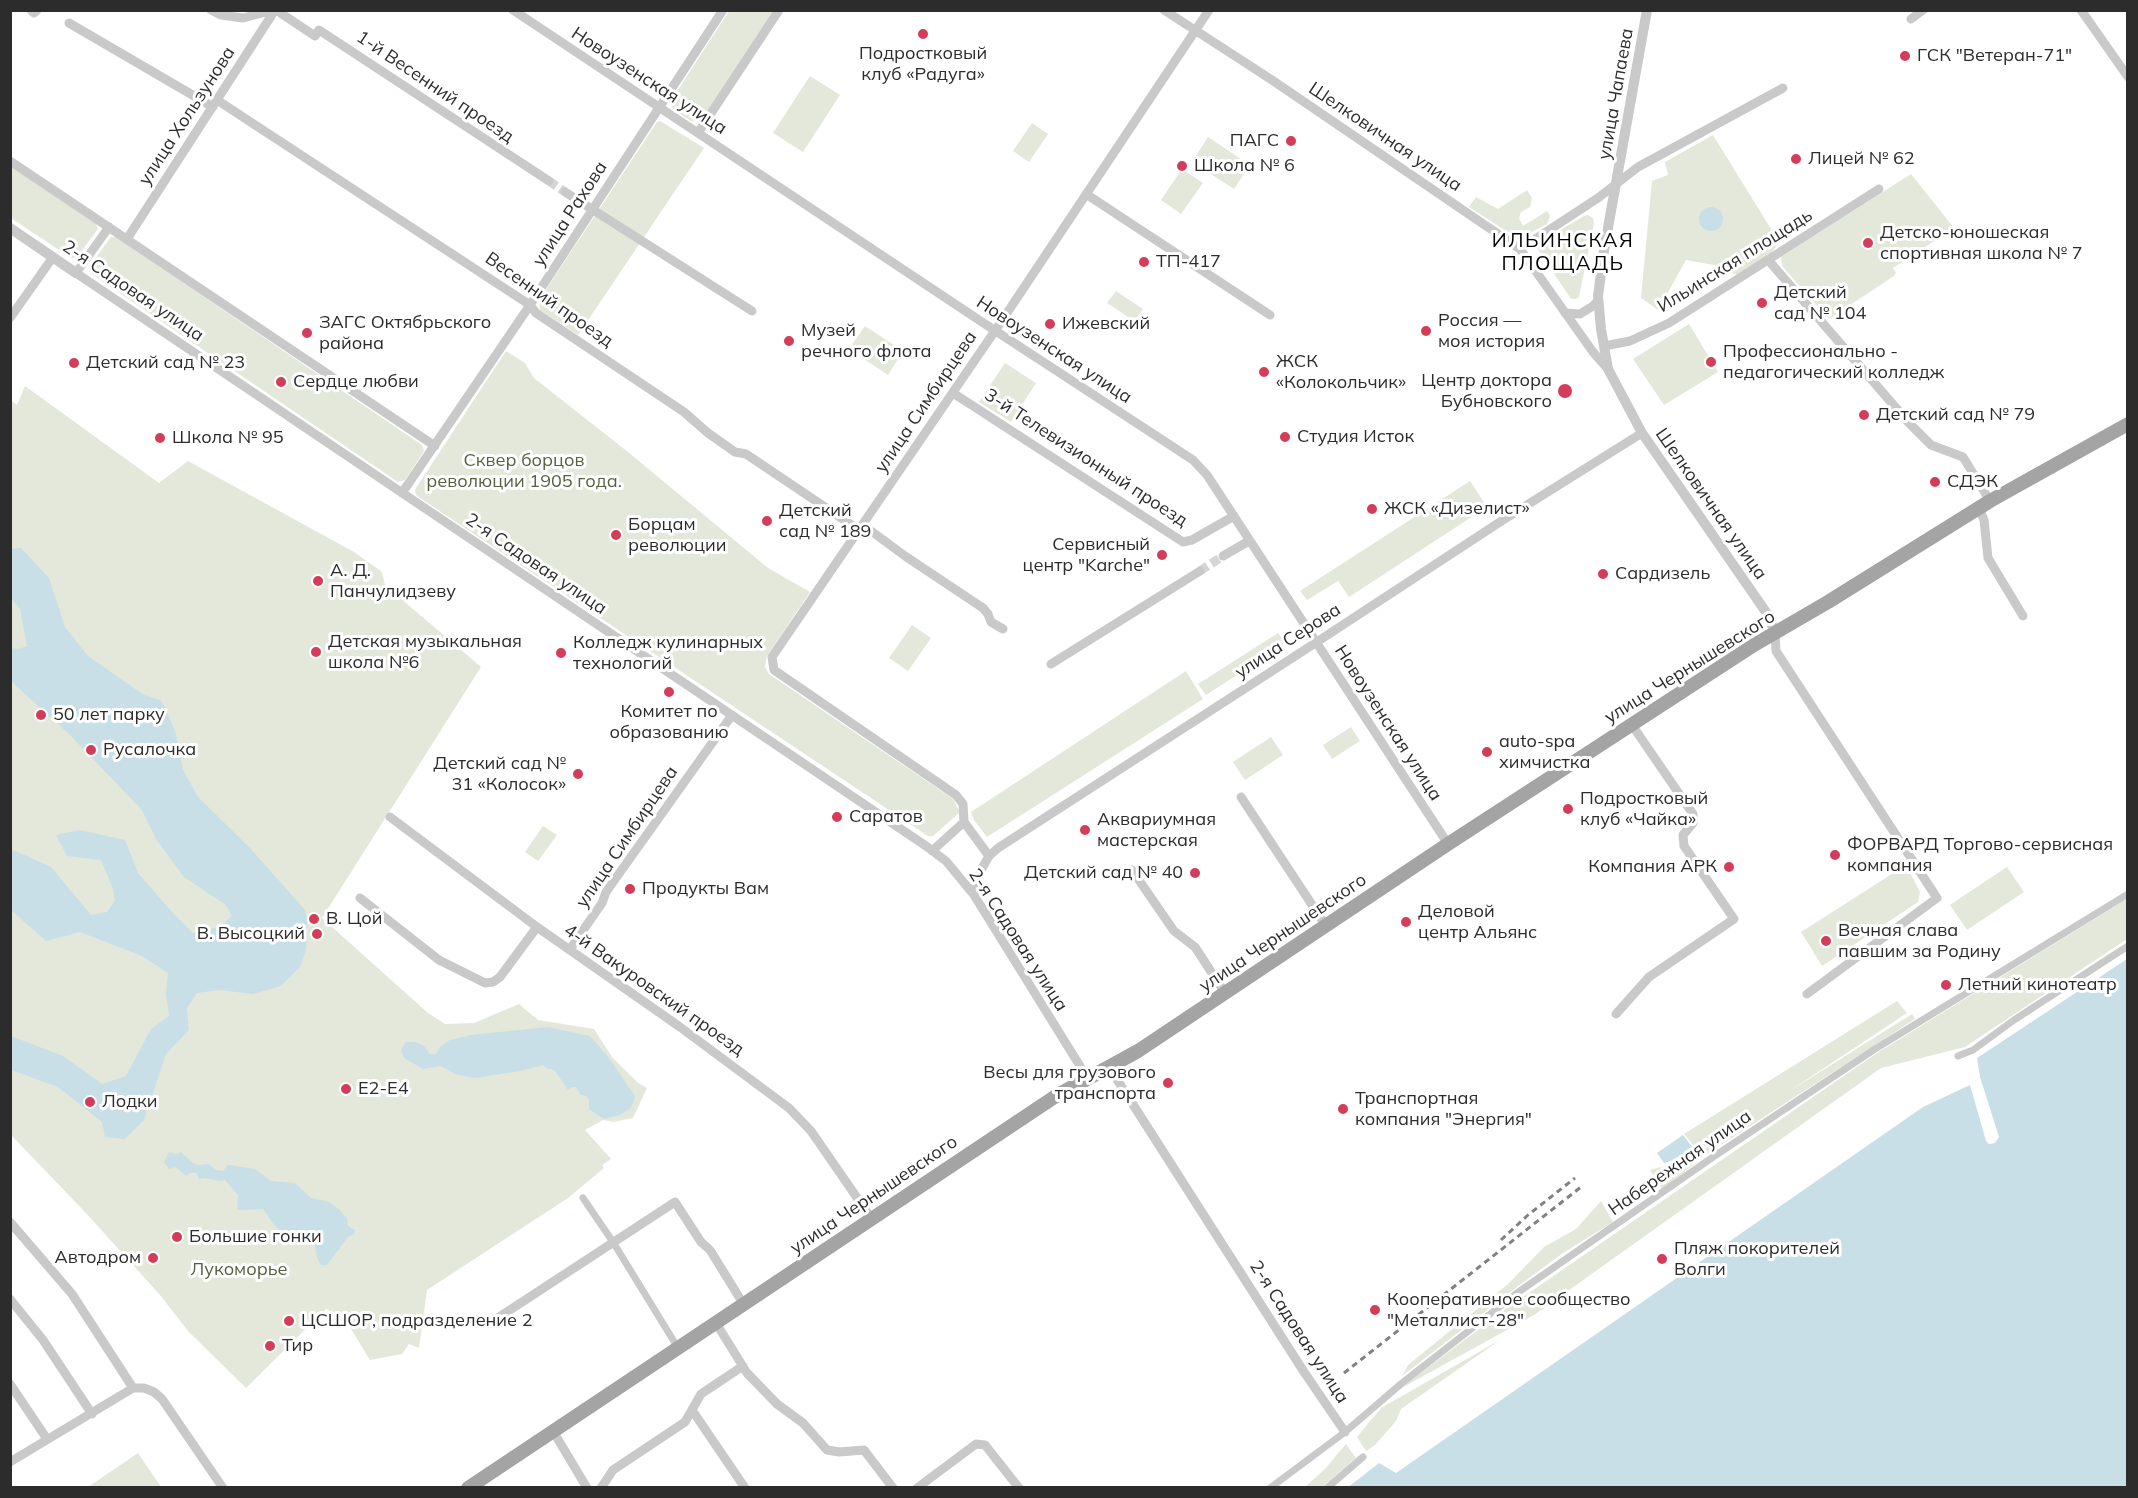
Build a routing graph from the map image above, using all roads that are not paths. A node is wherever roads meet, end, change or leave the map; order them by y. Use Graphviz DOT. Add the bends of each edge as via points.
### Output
graph roads {
  1 [pos="31,10"];
  2 [pos="38,10"];
  3 [pos="211,10"];
  4 [pos="275,10"];
  5 [pos="513,10"];
  6 [pos="723,10"];
  7 [pos="779,10"];
  8 [pos="1164,10"];
  9 [pos="1209,10"];
  10 [pos="1647,10"];
  11 [pos="1923,10"];
  12 [pos="2081,10"];
  13 [pos="1911,19"];
  14 [pos="69,22"];
  15 [pos="1195,31"];
  16 [pos="2127,77"];
  17 [pos="1783,88"];
  18 [pos="215,103"];
  19 [pos="659,109"];
  20 [pos="698,133"];
  21 [pos="10,160"];
  22 [pos="549,181"];
  23 [pos="1617,184"];
  24 [pos="1878,189"];
  25 [pos="565,192"];
  26 [pos="1086,194"];
  27 [pos="593,209"];
  28 [pos="109,227"];
  29 [pos="10,228"];
  30 [pos="127,239"];
  31 [pos="1520,249"];
  32 [pos="53,257"];
  33 [pos="1769,261"];
  34 [pos="76,273"];
  35 [pos="1598,301"];
  36 [pos="530,305"];
  37 [pos="752,311"];
  38 [pos="1566,313"];
  39 [pos="1270,315"];
  40 [pos="10,318"];
  41 [pos="995,331"];
  42 [pos="1604,346"];
  43 [pos="1608,369"];
  44 [pos="953,393"];
  45 [pos="2127,424"];
  46 [pos="1642,432"];
  47 [pos="435,446"];
  48 [pos="402,493"];
  49 [pos="1984,505"];
  50 [pos="1233,516"];
  51 [pos="861,527"];
  52 [pos="1250,541"];
  53 [pos="1224,556"];
  54 [pos="1200,571"];
  55 [pos="2023,616"];
  56 [pos="1003,629"];
  57 [pos="1775,633"];
  58 [pos="1315,643"];
  59 [pos="772,663"];
  60 [pos="1051,664"];
  61 [pos="732,715"];
  62 [pos="1632,725"];
  63 [pos="1241,797"];
  64 [pos="390,817"];
  65 [pos="964,822"];
  66 [pos="1448,844"];
  67 [pos="932,850"];
  68 [pos="988,856"];
  69 [pos="1132,870"];
  70 [pos="2127,894"];
  71 [pos="974,895"];
  72 [pos="360,898"];
  73 [pos="1326,926"];
  74 [pos="537,927"];
  75 [pos="2127,946"];
  76 [pos="570,949"];
  77 [pos="1225,993"];
  78 [pos="1807,994"];
  79 [pos="1616,1014"];
  80 [pos="1958,1056"];
  81 [pos="1109,1067"];
  82 [pos="1088,1079"];
  83 [pos="582,1198"];
  84 [pos="871,1218"];
  85 [pos="10,1222"];
  86 [pos="613,1242"];
  87 [pos="10,1299"];
  88 [pos="744,1305"];
  89 [pos="490,1323"];
  90 [pos="716,1323"];
  91 [pos="678,1348"];
  92 [pos="743,1366"];
  93 [pos="10,1383"];
  94 [pos="133,1388"];
  95 [pos="692,1410"];
  96 [pos="92,1414"];
  97 [pos="553,1431"];
  98 [pos="1345,1432"];
  99 [pos="47,1439"];
  100 [pos="1363,1457"];
  101 [pos="10,1462"];
  102 [pos="223,1488"];
  103 [pos="468,1488"];
  104 [pos="587,1488"];
  105 [pos="601,1488"];
  106 [pos="745,1488"];
  107 [pos="893,1488"];
  108 [pos="917,1488"];
  109 [pos="1019,1488"];
  110 [pos="1270,1488"];
  111 [pos="1327,1488"];
  1 -- 2 [label="street"];
  3 -- 4 [label="street" via="243,18"];
  4 -- 18 [label="street, улица Хользунова"];
  4 -- 22 [label="street, 1-й Весенний проезд" via="315,36 319,30"];
  5 -- 19 [label="street, Новоузенская улица"];
  6 -- 19 [label="street, улица Рахова"];
  7 -- 20 [label="street"];
  8 -- 15 [label="street, Шелковичная улица"];
  9 -- 15 [label="street, улица Симбирцева"];
  10 -- 23 [label="street, улица Чапаева"];
  11 -- 13 [label="street"];
  12 -- 16 [label="street"];
  14 -- 18 [label="street, Весенний проезд"];
  15 -- 26 [label="street, улица Симбирцева"];
  15 -- 31 [label="street, Шелковичная улица"];
  17 -- 23 [label="street" via="1638,167"];
  18 -- 30 [label="street, улица Хользунова"];
  18 -- 36 [label="street, Весенний проезд"];
  19 -- 20 [label="street, Новоузенская улица"];
  19 -- 27 [label="street, улица Рахова"];
  20 -- 41 [label="street, Новоузенская улица"];
  21 -- 28 [label="street"];
  23 -- 31 [label="street"];
  23 -- 35 [label="street"];
  24 -- 33 [label="street, Ильинская площадь"];
  25 -- 27 [label="street"];
  26 -- 39 [label="street"];
  26 -- 41 [label="street, улица Симбирцева"];
  27 -- 36 [label="street, улица Рахова"];
  27 -- 37 [label="street"];
  28 -- 30 [label="street"];
  28 -- 34 [label="street"];
  29 -- 32 [label="street, 2-я Садовая улица"];
  30 -- 47 [label="street"];
  31 -- 38 [label="street, Шелковичная улица"];
  32 -- 34 [label="street, 2-я Садовая улица"];
  32 -- 40 [label="street"];
  33 -- 42 [label="street, Ильинская площадь" via="1669,323 1630,341"];
  33 -- 49 [label="street" via="1909,423 1931,445 1963,457"];
  34 -- 48 [label="street, 2-я Садовая улица"];
  35 -- 38 [label="street" via="1580,314"];
  35 -- 42 [label="street"];
  36 -- 47 [label="street, улица Рахова"];
  36 -- 51 [label="street, Весенний проезд" via="536,313 684,412 735,452 746,454"];
  38 -- 43 [label="street, Шелковичная улица"];
  41 -- 44 [label="street, улица Симбирцева"];
  41 -- 50 [label="street, Новоузенская улица" via="1193,460"];
  42 -- 43 [label="street"];
  43 -- 46 [label="street, Шелковичная улица"];
  44 -- 50 [label="street, 3-й Телевизионный проезд" via="1183,542"];
  44 -- 51 [label="street, улица Симбирцева"];
  45 -- 49 [label="main road, улица Чернышевского"];
  46 -- 57 [label="street, Шелковичная улица" via="1768,615"];
  46 -- 58 [label="street, улица Серова"];
  47 -- 48 [label="street, улица Рахова"];
  48 -- 61 [label="street, 2-я Садовая улица"];
  49 -- 55 [label="street" via="1988,558"];
  49 -- 57 [label="main road, улица Чернышевского"];
  50 -- 52 [label="street, Новоузенская улица"];
  51 -- 56 [label="street, Весенний проезд" via="983,608 992,622"];
  51 -- 59 [label="street, улица Симбирцева" via="772,657"];
  52 -- 53 [label="street"];
  52 -- 58 [label="street, Новоузенская улица"];
  54 -- 60 [label="street"];
  57 -- 62 [label="main road, улица Чернышевского"];
  57 -- 78 [label="street, Шелковичная улица" via="1776,651 1937,898"];
  58 -- 66 [label="street, Новоузенская улица"];
  58 -- 68 [label="street, улица Серова"];
  59 -- 65 [label="street, 2-я Садовая улица" via="774,670 956,795 963,804"];
  61 -- 67 [label="street, 2-я Садовая улица"];
  61 -- 76 [label="street, улица Симбирцева"];
  62 -- 66 [label="main road, улица Чернышевского"];
  62 -- 79 [label="street" via="1693,814 1693,823 1683,835 1684,846 1734,919 1649,977"];
  63 -- 73 [label="street"];
  64 -- 74 [label="street, 4-й Вакуровский проезд"];
  65 -- 67 [label="street"];
  65 -- 68 [label="street, 2-я Садовая улица"];
  66 -- 73 [label="main road, улица Чернышевского"];
  67 -- 71 [label="street, 2-я Садовая улица"];
  68 -- 71 [label="street"];
  69 -- 77 [label="street" via="1174,931 1195,947"];
  70 -- 98 [label="street, Набережная улица" via="1875,1049 1716,1155 1517,1293"];
  71 -- 82 [label="street, 2-я Садовая улица"];
  72 -- 74 [label="street" via="439,960 485,983 500,977"];
  73 -- 77 [label="main road, улица Чернышевского"];
  74 -- 76 [label="street, 4-й Вакуровский проезд"];
  75 -- 80 [label="street" via="1973,1050"];
  76 -- 84 [label="street, 4-й Вакуровский проезд" via="789,1108 810,1131"];
  77 -- 81 [label="main road, улица Чернышевского"];
  81 -- 82 [label="main road, улица Чернышевского"];
  81 -- 98 [label="street, 2-я Садовая улица"];
  82 -- 84 [label="main road, улица Чернышевского"];
  83 -- 86 [label="street"];
  84 -- 88 [label="main road, улица Чернышевского"];
  85 -- 94 [label="street" via="72,1294"];
  86 -- 88 [label="street" via="675,1202"];
  86 -- 89 [label="street"];
  86 -- 91 [label="street"];
  87 -- 96 [label="street" via="43,1340"];
  88 -- 90 [label="main road, улица Чернышевского"];
  90 -- 91 [label="main road, улица Чернышевского"];
  90 -- 92 [label="street"];
  91 -- 97 [label="main road, улица Чернышевского"];
  92 -- 95 [label="street" via="702,1394"];
  92 -- 107 [label="street" via="827,1450 864,1450"];
  93 -- 99 [label="street"];
  94 -- 96 [label="street"];
  94 -- 102 [label="street" via="144,1388 162,1399"];
  95 -- 105 [label="street" via="685,1422 613,1470"];
  95 -- 106 [label="street"];
  96 -- 99 [label="street"];
  97 -- 103 [label="main road, улица Чернышевского"];
  97 -- 104 [label="street"];
  98 -- 110 [label="street, Набережная улица"];
  99 -- 101 [label="street"];
  100 -- 111 [label="street"];
  108 -- 109 [label="street" via="976,1444 985,1445"];
}
